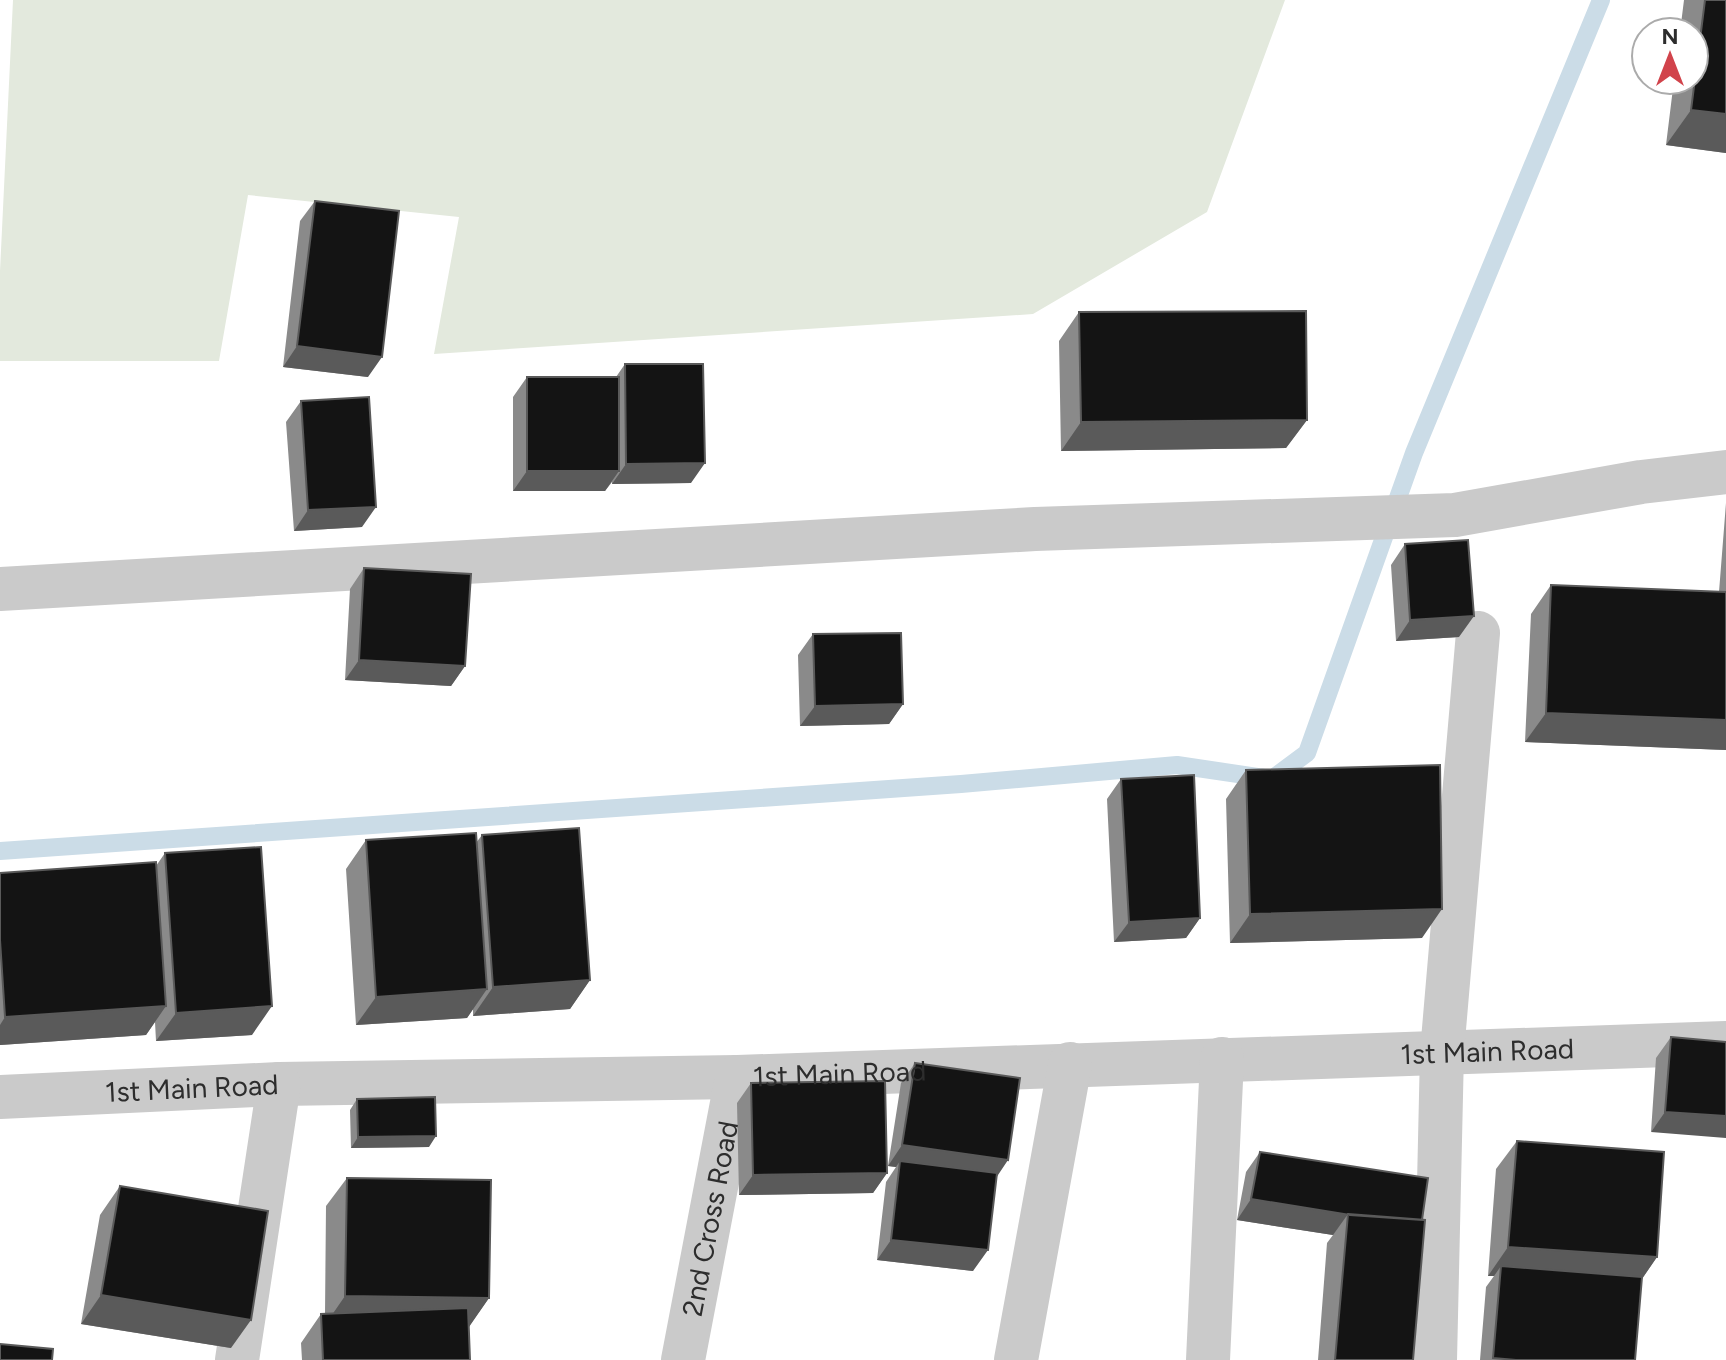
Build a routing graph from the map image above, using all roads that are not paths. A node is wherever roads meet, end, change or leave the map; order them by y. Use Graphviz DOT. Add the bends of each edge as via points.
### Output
graph roads {
  1 [pos="1726,472"];
  2 [pos="0,589"];
  3 [pos="1478,633"];
  4 [pos="1726,1043"];
  5 [pos="1442,1052"];
  6 [pos="1222,1059"];
  7 [pos="1070,1064"];
  8 [pos="737,1077"];
  9 [pos="279,1084"];
  10 [pos="0,1097"];
  11 [pos="237,1360"];
  12 [pos="683,1360"];
  13 [pos="1016,1360"];
  14 [pos="1208,1360"];
  15 [pos="1435,1360"];
  1 -- 2 [label="street" via="1455,515 1019,530"];
  3 -- 5 [label="street"];
  4 -- 5 [label="street, 1st Main Road"];
  5 -- 6 [label="street, 1st Main Road"];
  5 -- 15 [label="street"];
  6 -- 7 [label="street, 1st Main Road"];
  6 -- 14 [label="street"];
  7 -- 8 [label="street, 1st Main Road"];
  7 -- 13 [label="street"];
  8 -- 9 [label="street, 1st Main Road"];
  8 -- 12 [label="street, 2nd Cross Road"];
  9 -- 10 [label="street, 1st Main Road"];
  9 -- 11 [label="street"];
}
